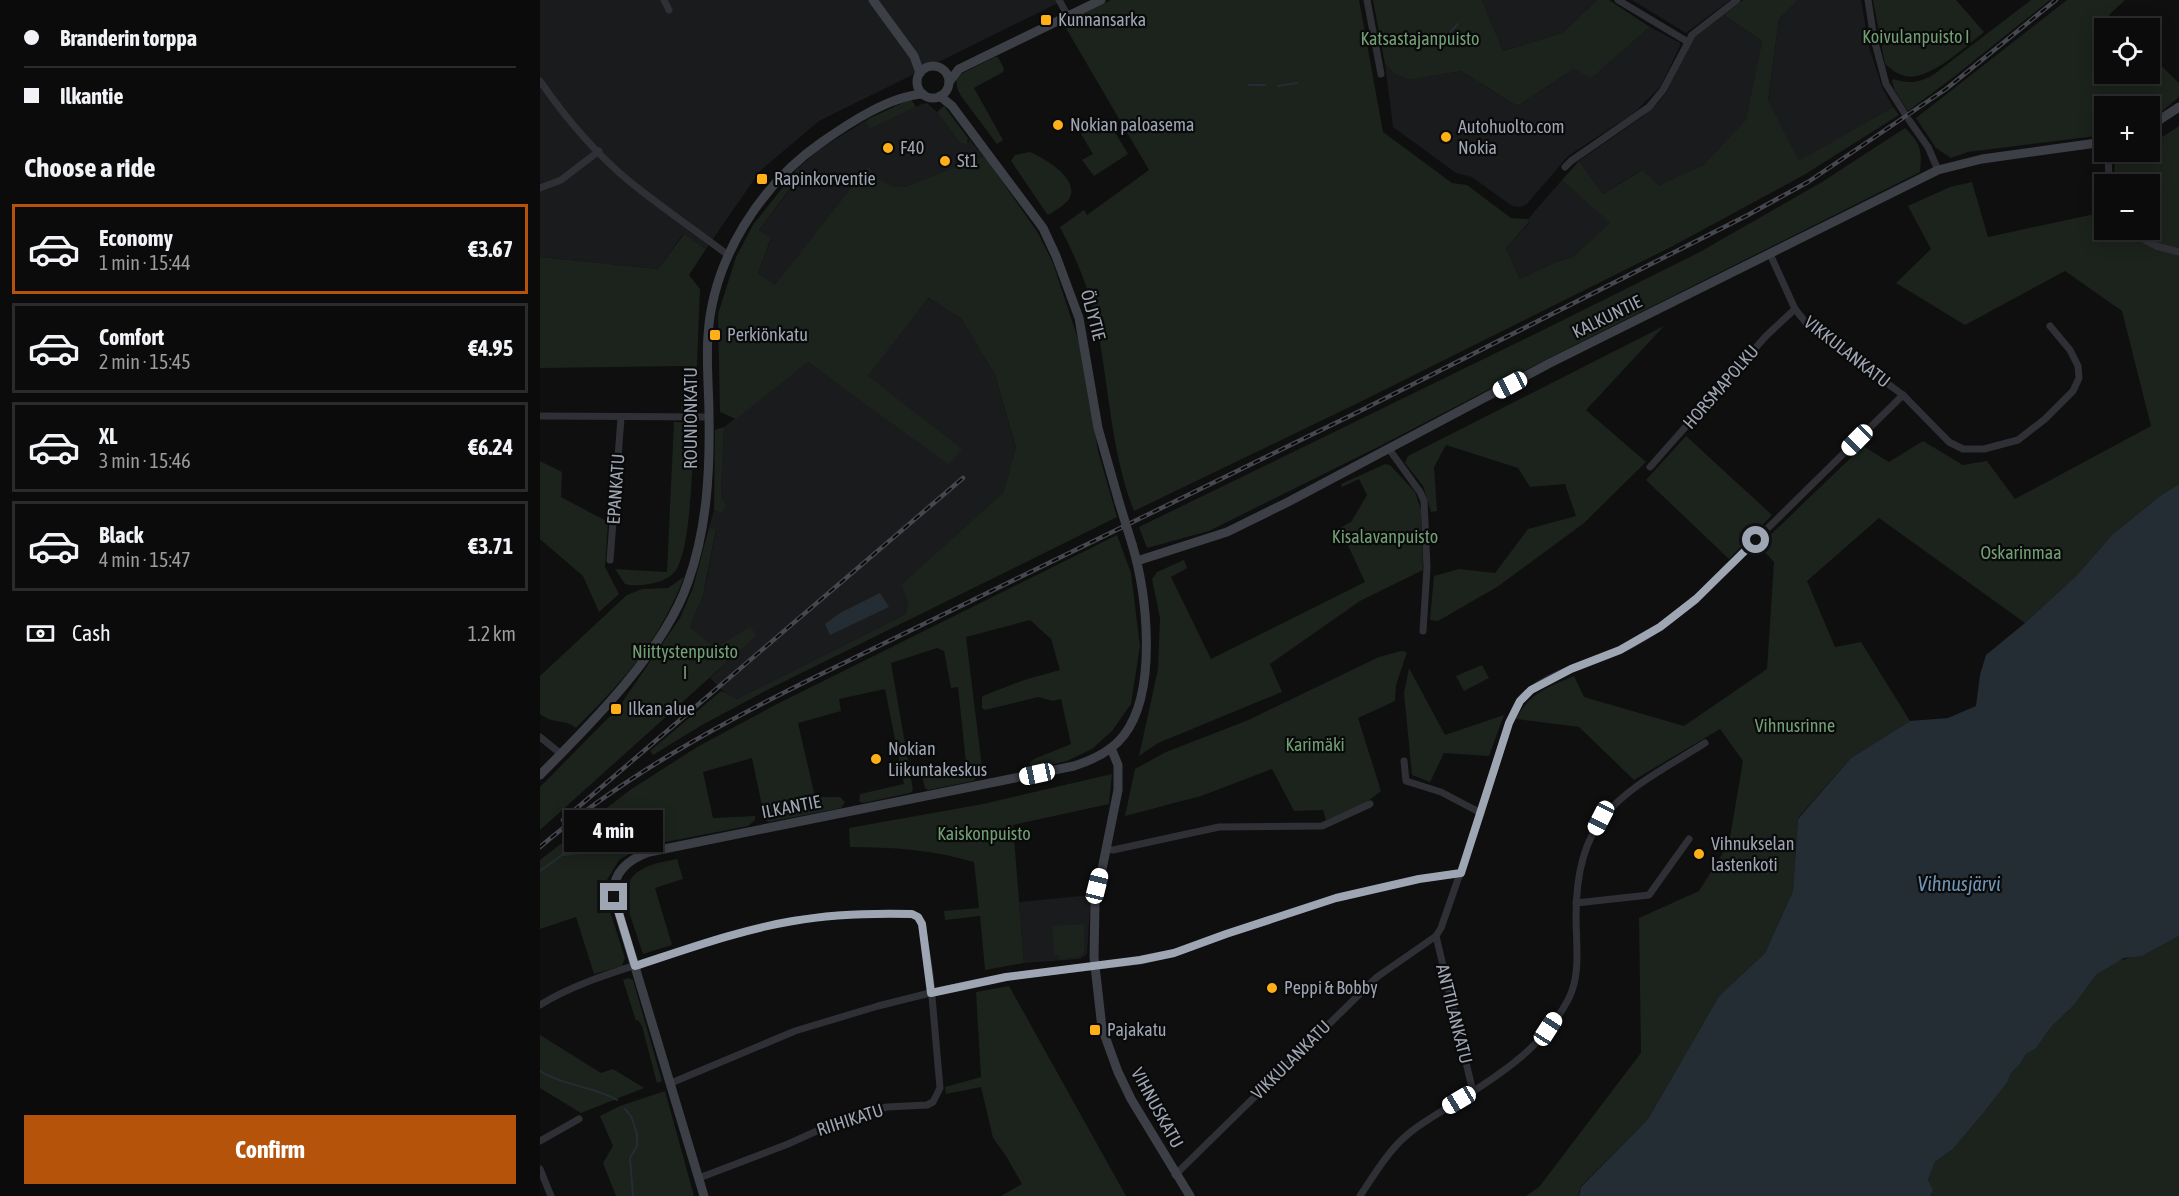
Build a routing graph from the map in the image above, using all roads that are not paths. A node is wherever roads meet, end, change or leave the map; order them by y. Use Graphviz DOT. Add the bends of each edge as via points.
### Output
graph roads {
  1 [pos="664,0"];
  2 [pos="873,0"];
  3 [pos="1059,0"];
  4 [pos="1101,0"];
  5 [pos="1367,0"];
  6 [pos="1618,0"];
  7 [pos="1737,0"];
  8 [pos="1868,0"];
  9 [pos="669,10"];
  10 [pos="1068,16"];
  11 [pos="1688,42"];
  12 [pos="914,56"];
  13 [pos="931,66"];
  14 [pos="959,69"];
  15 [pos="943,70"];
  16 [pos="1381,74"];
  17 [pos="919,78"];
  18 [pos="540,81"];
  19 [pos="945,89"];
  20 [pos="923,94"];
  21 [pos="906,95"];
  22 [pos="2179,106"];
  23 [pos="2160,119"];
  24 [pos="2094,143"];
  25 [pos="598,151"];
  26 [pos="1565,167"];
  27 [pos="1938,170"];
  28 [pos="540,188"];
  29 [pos="2145,240"];
  30 [pos="2179,252"];
  31 [pos="1770,254"];
  32 [pos="728,255"];
  33 [pos="1795,309"];
  34 [pos="2050,326"];
  35 [pos="1903,395"];
  36 [pos="540,416"];
  37 [pos="709,417"];
  38 [pos="621,418"];
  39 [pos="1389,449"];
  40 [pos="1650,467"];
  41 [pos="610,560"];
  42 [pos="1137,561"];
  43 [pos="1423,631"];
  44 [pos="540,737"];
  45 [pos="1705,743"];
  46 [pos="1111,748"];
  47 [pos="561,754"];
  48 [pos="1404,761"];
  49 [pos="540,774"];
  50 [pos="1371,804"];
  51 [pos="1481,813"];
  52 [pos="1689,838"];
  53 [pos="1107,849"];
  54 [pos="1461,873"];
  55 [pos="1576,903"];
  56 [pos="1436,936"];
  57 [pos="635,966"];
  58 [pos="1095,966"];
  59 [pos="931,993"];
  60 [pos="540,1005"];
  61 [pos="671,1083"];
  62 [pos="1473,1092"];
  63 [pos="579,1119"];
  64 [pos="540,1141"];
  65 [pos="540,1169"];
  66 [pos="1175,1175"];
  67 [pos="699,1178"];
  68 [pos="550,1196"];
  69 [pos="704,1196"];
  70 [pos="1190,1196"];
  71 [pos="1360,1196"];
  1 -- 9 [label="street"];
  2 -- 12 [label="main road"];
  3 -- 10 [label="street"];
  4 -- 10 [label="main road"];
  5 -- 16 [label="street"];
  6 -- 11 [label="street"];
  7 -- 11 [label="street"];
  8 -- 27 [label="street" via="1886,84 1928,147"];
  10 -- 14 [label="main road"];
  11 -- 26 [label="street" via="1657,99"];
  12 -- 13 [label="main road"];
  12 -- 17 [label="main road"];
  13 -- 15 [label="main road"];
  13 -- 17 [label="main road"];
  14 -- 15 [label="main road"];
  14 -- 19 [label="main road"];
  15 -- 19 [label="main road"];
  17 -- 20 [label="main road"];
  17 -- 21 [label="main road, ROUNIONKATU"];
  18 -- 25 [label="street"];
  19 -- 20 [label="main road" via="931,97"];
  19 -- 42 [label="main road, ÖLJYTIE, bridge" via="952,106 1043,228 1056,256 1079,318 1098,428"];
  20 -- 21 [label="main road, ROUNIONKATU"];
  21 -- 32 [label="main road, ROUNIONKATU" via="837,131 806,155 766,195"];
  22 -- 23 [label="main road"];
  24 -- 27 [label="main road, KALKUNTIE" via="1982,159"];
  25 -- 28 [label="street" via="561,180"];
  25 -- 32 [label="street" via="627,179"];
  27 -- 31 [label="main road, KALKUNTIE"];
  29 -- 30 [label="street"];
  31 -- 33 [label="street, VIKKULANKATU"];
  31 -- 39 [label="main road, KALKUNTIE" via="1550,363"];
  32 -- 37 [label="main road, ROUNIONKATU" via="710,314"];
  33 -- 35 [label="street, VIKKULANKATU" via="1807,324"];
  33 -- 40 [label="street, HORSMAPOLKU" via="1766,336"];
  34 -- 35 [label="street" via="2070,350 2079,378 2073,391 2018,440 1984,449 1963,449 1948,442"];
  35 -- 51 [label="street, VIKKULANKATU" via="1679,613 1634,643 1524,695 1509,723"];
  36 -- 38 [label="street"];
  37 -- 38 [label="street"];
  37 -- 47 [label="main road, ROUNIONKATU" via="705,520 677,608 648,654"];
  38 -- 41 [label="street, EPANKATU"];
  39 -- 42 [label="main road, KALKUNTIE" via="1227,532"];
  39 -- 43 [label="street" via="1424,501 1427,567"];
  42 -- 46 [label="main road, ILKANTIE" via="1146,622 1144,678 1133,720"];
  44 -- 47 [label="street"];
  45 -- 55 [label="street" via="1628,791 1601,818 1586,849"];
  46 -- 53 [label="main road, VIHNUSKATU" via="1119,778"];
  46 -- 57 [label="main road, ILKANTIE" via="1074,766 639,855 621,869 613,889"];
  47 -- 49 [label="main road, ROUNIONKATU"];
  48 -- 51 [label="street" via="1406,780 1441,792"];
  50 -- 53 [label="street" via="1322,826 1220,827"];
  51 -- 54 [label="street, VIKKULANKATU"];
  52 -- 55 [label="street" via="1649,895"];
  53 -- 58 [label="main road, VIHNUSKATU" via="1095,904"];
  54 -- 56 [label="street, VIKKULANKATU"];
  54 -- 58 [label="street" via="1336,898 1174,953"];
  55 -- 62 [label="street" via="1576,966 1570,997 1533,1049"];
  56 -- 62 [label="street, ANTTILANKATU"];
  56 -- 66 [label="street, VIKKULANKATU" via="1377,976"];
  57 -- 59 [label="street" via="734,934 792,921 855,914 912,914 922,924"];
  57 -- 60 [label="street" via="582,984"];
  57 -- 61 [label="main road, ILKANTIE"];
  58 -- 59 [label="street" via="1006,977"];
  58 -- 66 [label="main road, VIHNUSKATU" via="1102,1028 1118,1072"];
  59 -- 61 [label="street" via="795,1031"];
  59 -- 67 [label="street, RIIHIKATU" via="940,1088 933,1102 850,1116"];
  61 -- 67 [label="main road, ILKANTIE"];
  62 -- 71 [label="street" via="1407,1135"];
  63 -- 64 [label="street"];
  65 -- 68 [label="street"];
  66 -- 70 [label="main road, VIHNUSKATU"];
  67 -- 69 [label="main road, ILKANTIE"];
}
